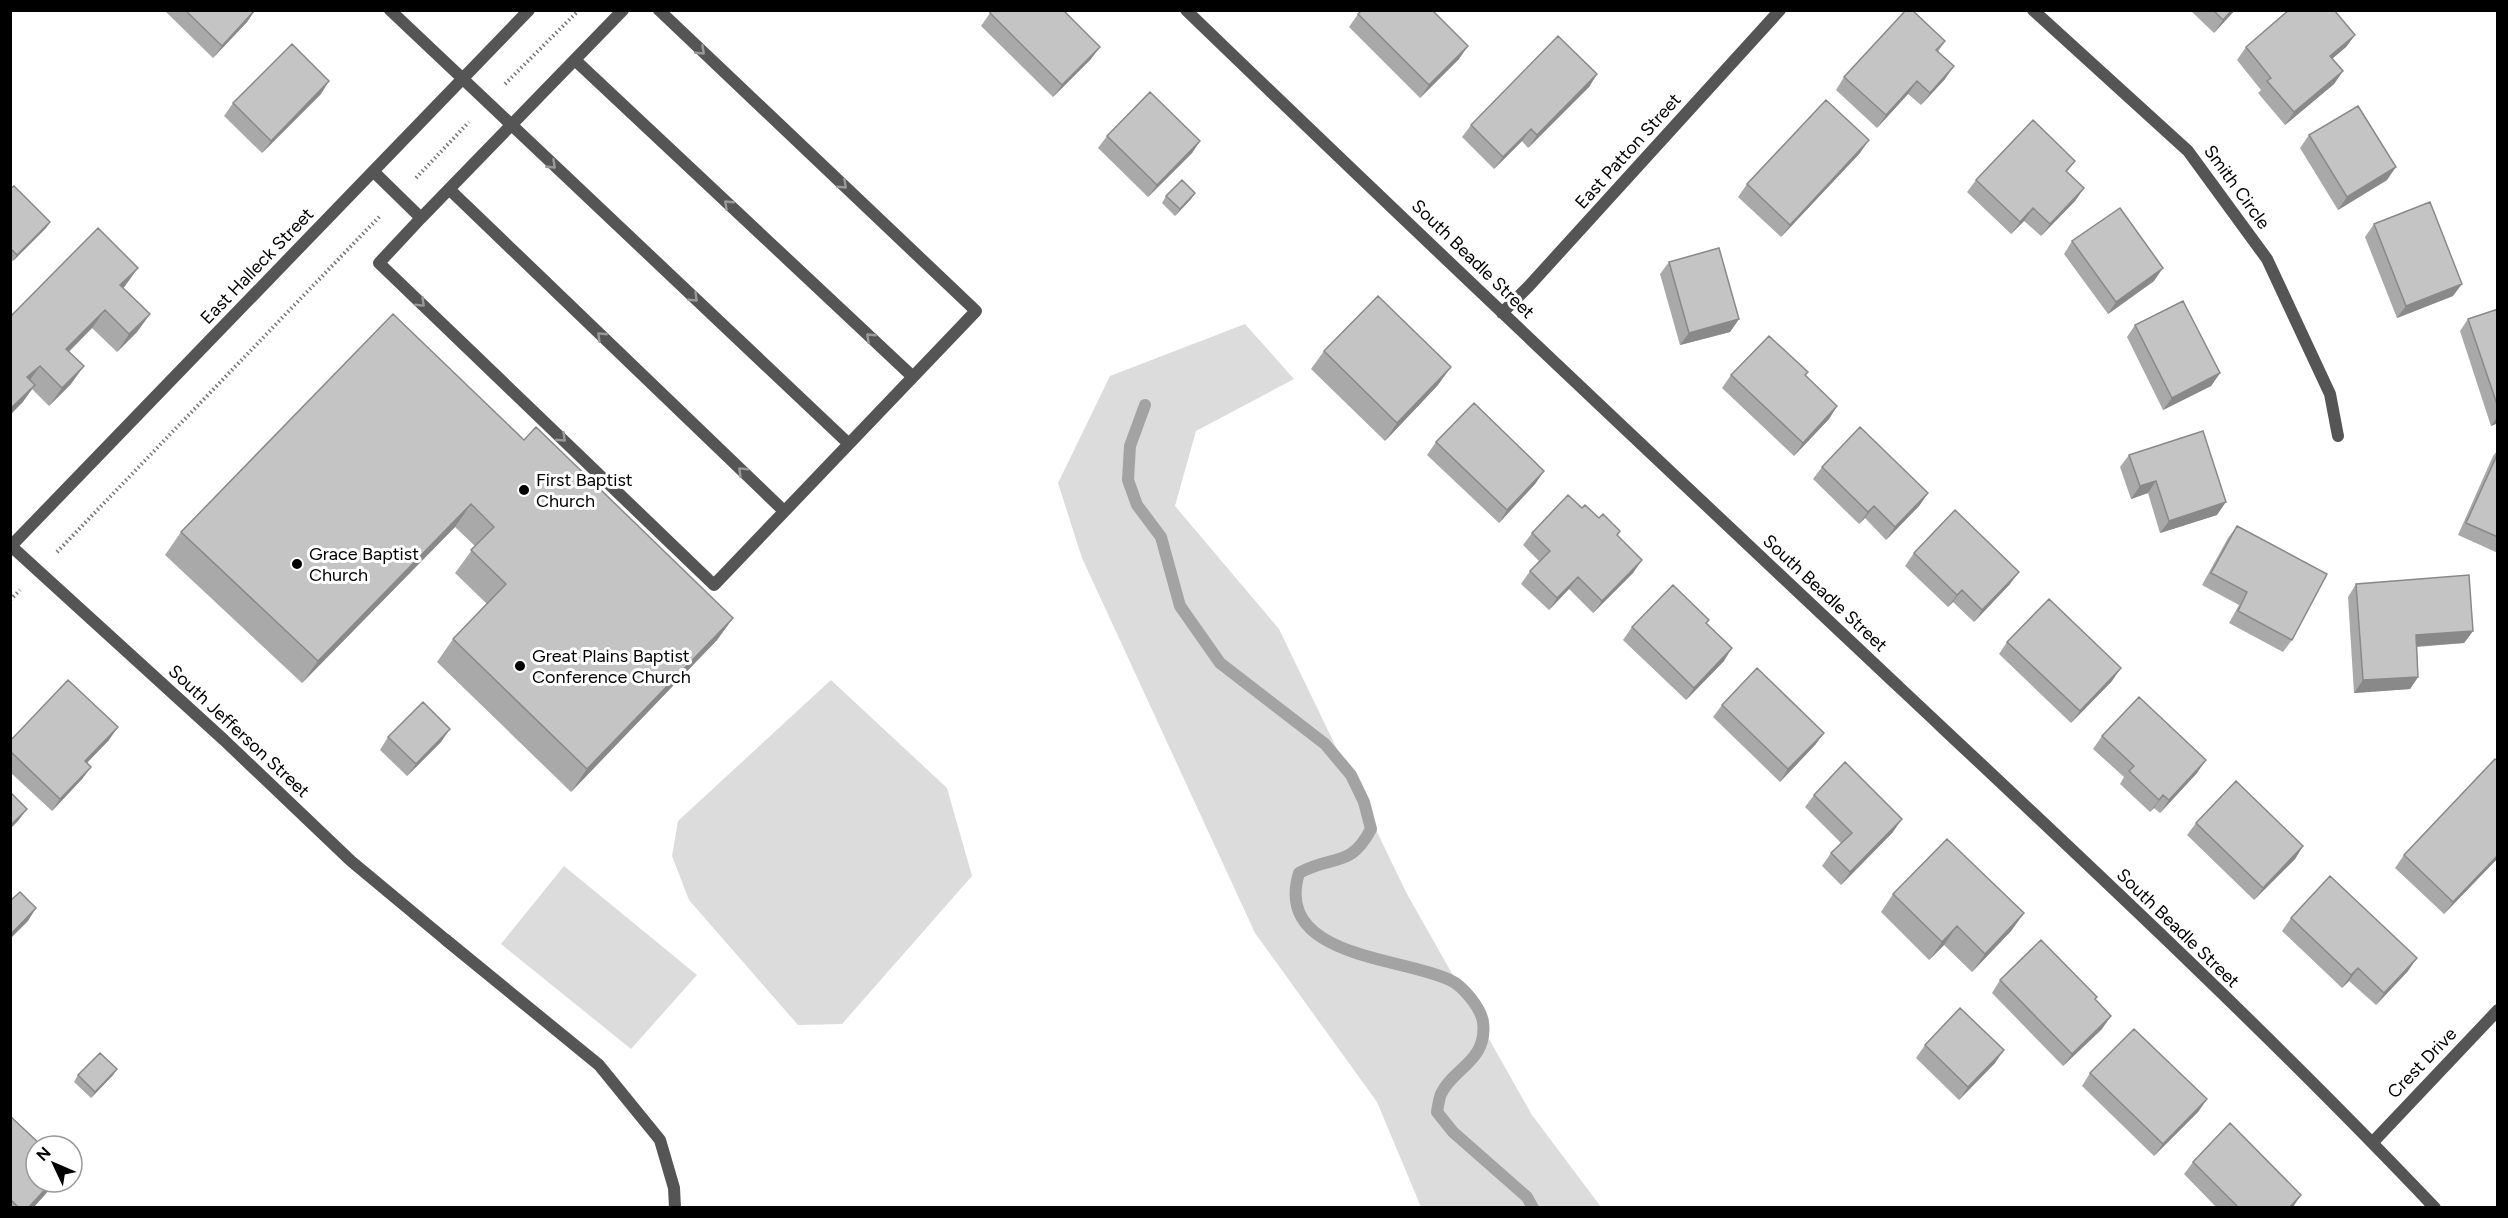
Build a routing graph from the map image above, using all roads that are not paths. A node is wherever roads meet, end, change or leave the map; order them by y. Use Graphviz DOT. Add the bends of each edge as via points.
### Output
graph roads {
  1 [pos="390,10"];
  2 [pos="529,10"];
  3 [pos="623,10"];
  4 [pos="659,10"];
  5 [pos="1186,10"];
  6 [pos="1780,10"];
  7 [pos="2033,10"];
  8 [pos="574,60"];
  9 [pos="463,79"];
  10 [pos="509,125"];
  11 [pos="374,172"];
  12 [pos="449,189"];
  13 [pos="421,218"];
  14 [pos="1502,313"];
  15 [pos="913,377"];
  16 [pos="2338,436"];
  17 [pos="849,444"];
  18 [pos="784,511"];
  19 [pos="11,546"];
  20 [pos="2498,1010"];
  21 [pos="2373,1142"];
  22 [pos="675,1208"];
  23 [pos="2435,1208"];
  1 -- 9 [label="street"];
  2 -- 9 [label="street, East Halleck Street"];
  3 -- 8 [label="street"];
  4 -- 15 [label="street, one-way" via="976,311"];
  5 -- 14 [label="street, South Beadle Street"];
  6 -- 14 [label="street, East Patton Street"];
  7 -- 16 [label="street, Smith Circle" via="2188,151 2267,259 2330,394"];
  8 -- 10 [label="street"];
  15 -- 8 [label="street, one-way"];
  9 -- 10 [label="street"];
  9 -- 11 [label="street, East Halleck Street"];
  10 -- 12 [label="street"];
  10 -- 17 [label="street, one-way"];
  11 -- 13 [label="street"];
  11 -- 19 [label="street, East Halleck Street"];
  12 -- 13 [label="street"];
  18 -- 12 [label="street, one-way"];
  13 -- 18 [label="street, one-way" via="379,263 714,585"];
  14 -- 21 [label="street, South Beadle Street" via="2036,816"];
  15 -- 17 [label="street"];
  17 -- 18 [label="street"];
  19 -- 22 [label="street, South Jefferson Street" via="351,861 600,1065 660,1140 674,1188"];
  20 -- 21 [label="street, Crest Drive"];
  21 -- 23 [label="street, South Beadle Street"];
}
